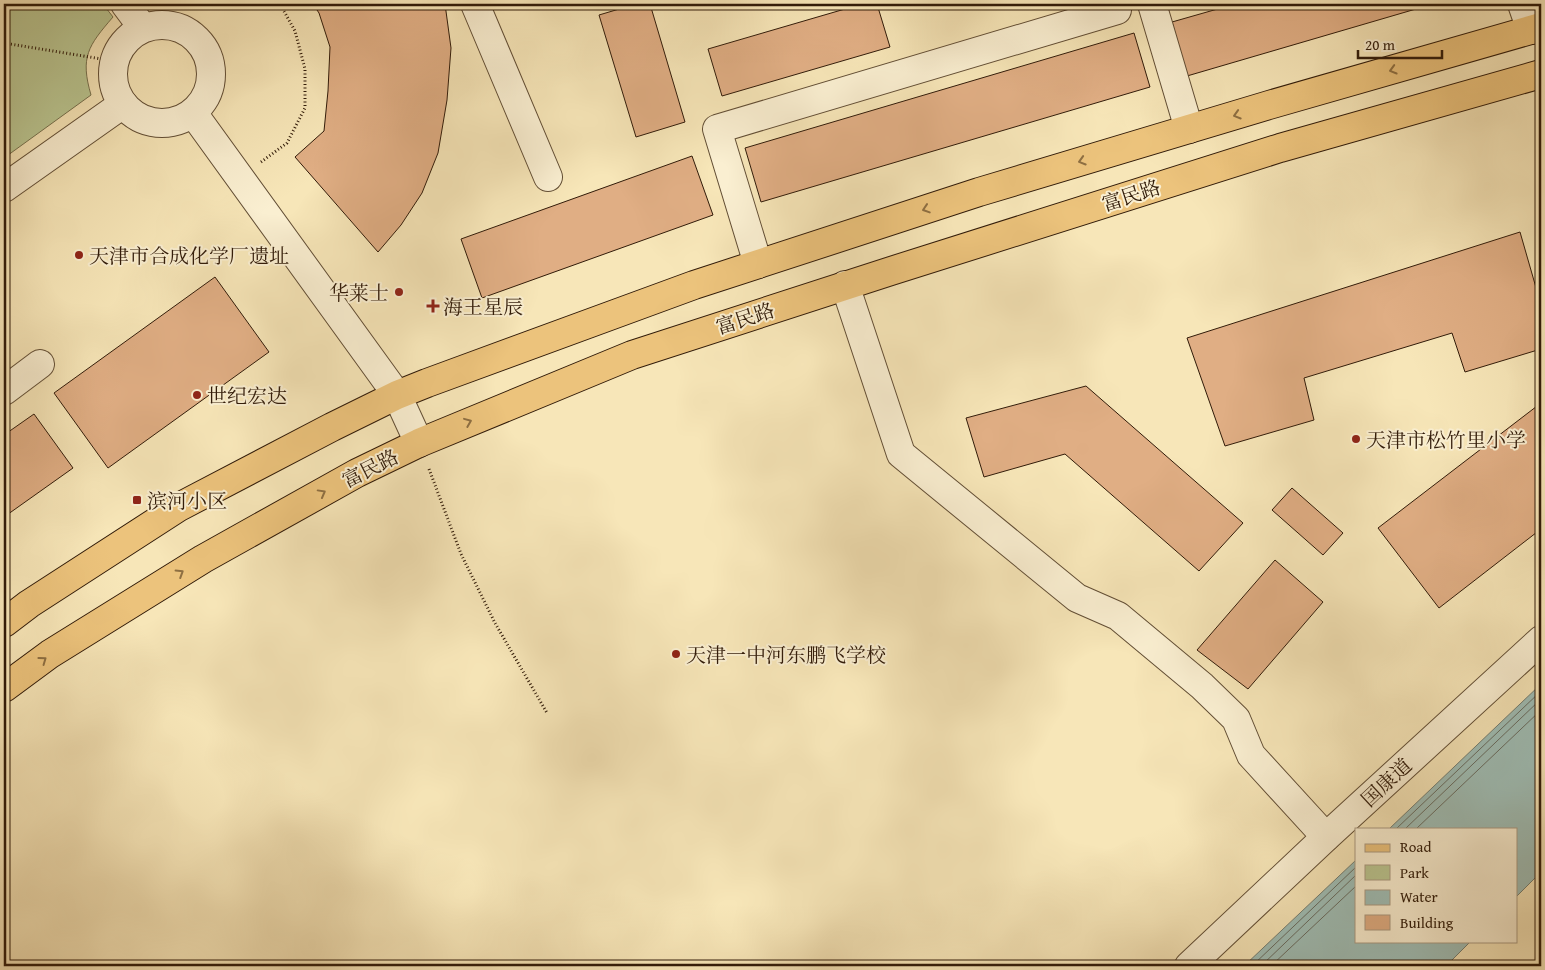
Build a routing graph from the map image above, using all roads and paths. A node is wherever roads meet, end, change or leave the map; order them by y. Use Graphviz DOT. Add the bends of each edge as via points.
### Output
graph roads {
  1 [pos="125,4"];
  2 [pos="280,4"];
  3 [pos="475,4"];
  4 [pos="1152,4"];
  5 [pos="1522,4"];
  6 [pos="1117,10"];
  7 [pos="143,28"];
  8 [pos="1536,29"];
  9 [pos="4,43"];
  10 [pos="114,61"];
  11 [pos="1541,74"];
  12 [pos="122,104"];
  13 [pos="193,113"];
  14 [pos="1189,129"];
  15 [pos="548,177"];
  16 [pos="241,178"];
  17 [pos="4,188"];
  18 [pos="758,264"];
  19 [pos="845,285"];
  20 [pos="40,364"];
  21 [pos="4,391"];
  22 [pos="397,395"];
  23 [pos="419,443"];
  24 [pos="4,623"];
  25 [pos="1541,640"];
  26 [pos="4,688"];
  27 [pos="547,713"];
  28 [pos="1326,837"];
  29 [pos="1189,966"];
  1 -- 7 [label="street"];
  2 -- 16 [label="path" via="295,31 305,69 305,108 287,142"];
  3 -- 15 [label="street"];
  4 -- 14 [label="street"];
  5 -- 8 [label="street"];
  6 -- 18 [label="street" via="717,129"];
  7 -- 10 [label="street" via="130,36"];
  7 -- 13 [label="street" via="158,24 174,26 200,42 212,71 210,87"];
  8 -- 14 [label="main road, one-way"];
  9 -- 10 [label="path"];
  10 -- 12 [label="street" via="112,76"];
  11 -- 19 [label="main road, 富民路" via="1280,148"];
  12 -- 13 [label="street" via="134,115 148,121 164,123"];
  12 -- 17 [label="street"];
  13 -- 16 [label="street"];
  14 -- 18 [label="main road, one-way" via="979,192"];
  16 -- 22 [label="street"];
  18 -- 22 [label="main road"];
  23 -- 19 [label="main road, 富民路, one-way" via="632,355"];
  19 -- 28 [label="street" via="901,454 1077,598 1118,616 1202,686 1236,719 1251,755"];
  20 -- 21 [label="street"];
  22 -- 23 [label="street"];
  22 -- 24 [label="main road" via="179,507"];
  26 -- 23 [label="main road, 富民路, one-way" via="50,654 203,559 357,473"];
  23 -- 27 [label="path" via="461,554 495,623"];
  25 -- 28 [label="street, 国康道"];
  28 -- 29 [label="street, 国康道"];
}
